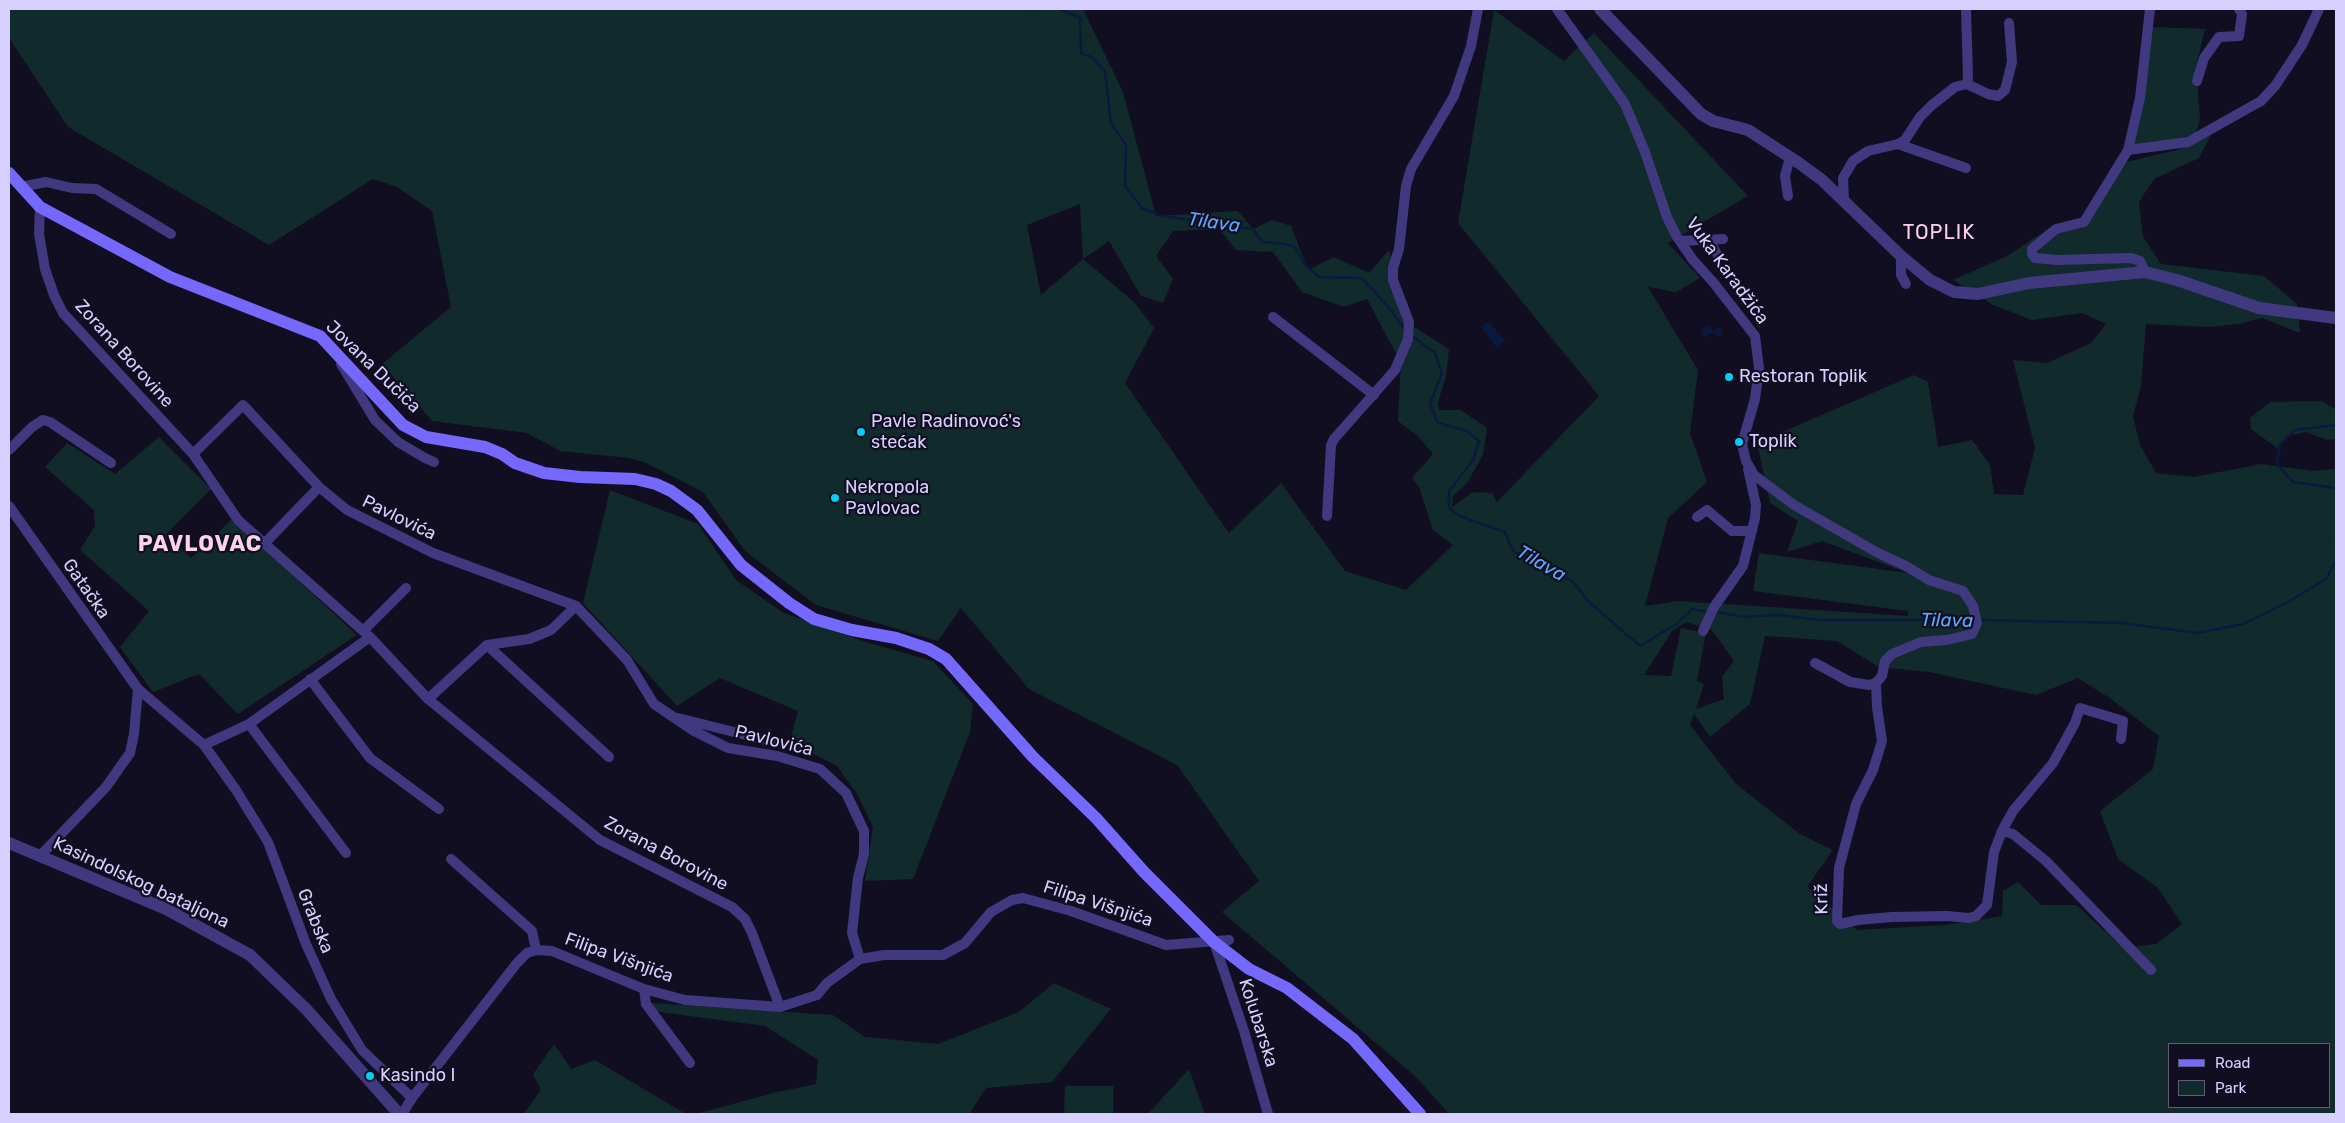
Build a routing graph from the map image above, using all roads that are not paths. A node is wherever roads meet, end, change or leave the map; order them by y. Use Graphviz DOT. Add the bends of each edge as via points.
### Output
graph roads {
  1 [pos="1478,9"];
  2 [pos="1557,9"];
  3 [pos="1600,9"];
  4 [pos="1966,9"];
  5 [pos="2150,9"];
  6 [pos="2239,9"];
  7 [pos="2319,9"];
  8 [pos="2009,23"];
  9 [pos="2197,80"];
  10 [pos="1967,84"];
  11 [pos="1898,144"];
  12 [pos="2128,150"];
  13 [pos="1790,157"];
  14 [pos="1966,168"];
  15 [pos="9,173"];
  16 [pos="21,186"];
  17 [pos="1788,196"];
  18 [pos="1844,200"];
  19 [pos="40,207"];
  20 [pos="171,234"];
  21 [pos="1723,238"];
  22 [pos="1708,239"];
  23 [pos="1680,241"];
  24 [pos="1716,254"];
  25 [pos="1901,256"];
  26 [pos="2146,272"];
  27 [pos="1906,284"];
  28 [pos="1273,317"];
  29 [pos="2336,318"];
  30 [pos="333,351"];
  31 [pos="1374,396"];
  32 [pos="9,450"];
  33 [pos="193,454"];
  34 [pos="1746,461"];
  35 [pos="434,462"];
  36 [pos="111,463"];
  37 [pos="319,487"];
  38 [pos="9,506"];
  39 [pos="1327,516"];
  40 [pos="1697,517"];
  41 [pos="1752,531"];
  42 [pos="264,543"];
  43 [pos="406,588"];
  44 [pos="576,606"];
  45 [pos="1703,631"];
  46 [pos="366,634"];
  47 [pos="487,645"];
  48 [pos="929,649"];
  49 [pos="1815,663"];
  50 [pos="310,679"];
  51 [pos="1876,683"];
  52 [pos="138,689"];
  53 [pos="428,700"];
  54 [pos="671,716"];
  55 [pos="249,724"];
  56 [pos="2121,739"];
  57 [pos="774,742"];
  58 [pos="204,745"];
  59 [pos="609,757"];
  60 [pos="439,809"];
  61 [pos="2002,831"];
  62 [pos="9,843"];
  63 [pos="346,853"];
  64 [pos="41,855"];
  65 [pos="451,859"];
  66 [pos="1229,940"];
  67 [pos="1214,942"];
  68 [pos="536,950"];
  69 [pos="860,959"];
  70 [pos="2151,970"];
  71 [pos="644,989"];
  72 [pos="780,1007"];
  73 [pos="690,1063"];
  74 [pos="412,1098"];
  75 [pos="400,1114"];
  76 [pos="1268,1114"];
  77 [pos="1420,1114"];
  1 -- 31 [label="street" via="1471,46 1454,96 1411,169 1406,186 1393,274 1409,322 1409,335 1394,370"];
  2 -- 23 [label="street, Vuka Karadžića" via="1625,104 1667,217"];
  3 -- 13 [label="street" via="1701,114 1713,121 1748,130"];
  4 -- 10 [label="street"];
  5 -- 12 [label="street" via="2140,98"];
  6 -- 9 [label="street" via="2242,14 2239,36 2219,37 2204,58"];
  7 -- 12 [label="street" via="2302,45 2261,101 2188,142"];
  8 -- 10 [label="street" via="2012,62 2005,90 1998,96"];
  10 -- 11 [label="street" via="1955,88 1932,105 1905,140"];
  11 -- 14 [label="street"];
  11 -- 18 [label="street" via="1868,151 1853,160 1843,178"];
  12 -- 26 [label="street" via="2084,222 2056,229 2032,249 2032,254 2036,258 2057,260 2131,258 2140,261"];
  13 -- 17 [label="street" via="1786,176"];
  13 -- 18 [label="street"];
  15 -- 16 [label="main road, Jovana Dučića"];
  16 -- 19 [label="main road, Jovana Dučića"];
  16 -- 20 [label="street" via="46,182 96,189"];
  18 -- 25 [label="street"];
  19 -- 30 [label="main road, Jovana Dučića" via="170,277 304,328 320,336"];
  19 -- 33 [label="street, Zorana Borovine" via="39,234 45,269 63,313"];
  21 -- 22 [label="street"];
  22 -- 23 [label="street"];
  22 -- 24 [label="street"];
  23 -- 34 [label="street, Vuka Karadžića" via="1755,336 1759,368 1755,399 1742,444"];
  25 -- 26 [label="street" via="1930,280 1954,292 1978,294 2045,281"];
  25 -- 27 [label="street" via="1901,275"];
  26 -- 29 [label="street" via="2259,308"];
  28 -- 31 [label="street"];
  30 -- 35 [label="street" via="375,420 398,442"];
  30 -- 48 [label="main road, Jovana Dučića" via="403,424 426,437 485,447 544,473 635,478 656,484 697,510 741,565 788,603 814,619"];
  31 -- 39 [label="street" via="1331,446"];
  32 -- 36 [label="street" via="43,420"];
  33 -- 37 [label="street, Pavlovića" via="243,405"];
  33 -- 42 [label="street, Zorana Borovine" via="238,520"];
  34 -- 41 [label="street, Vuka Karadžića" via="1756,505"];
  34 -- 51 [label="street" via="1754,475 1794,505 1929,580 1962,591 1970,599 1977,620 1972,634 1921,642 1892,654 1885,660 1882,676"];
  37 -- 42 [label="street"];
  37 -- 44 [label="street, Pavlovića" via="347,510 433,553"];
  38 -- 52 [label="street, Gatačka"];
  40 -- 41 [label="street" via="1707,510 1732,532"];
  41 -- 45 [label="street, Vuka Karadžića" via="1743,566"];
  42 -- 46 [label="street, Zorana Borovine"];
  43 -- 46 [label="street"];
  44 -- 47 [label="street" via="551,630 529,640"];
  44 -- 54 [label="street, Pavlovića" via="627,660 654,704"];
  46 -- 50 [label="street"];
  46 -- 53 [label="street, Zorana Borovine"];
  47 -- 53 [label="street"];
  47 -- 59 [label="street"];
  48 -- 67 [label="main road, Filipa Višnjića" via="957,670 1033,758 1096,818"];
  49 -- 51 [label="street" via="1850,682"];
  50 -- 55 [label="street"];
  50 -- 60 [label="street" via="370,758"];
  51 -- 61 [label="street, Križ" via="1882,741 1873,770 1856,804 1839,868 1837,921 1840,924 1892,917 1976,916 1986,906 1994,852"];
  52 -- 58 [label="street, Grabska"];
  52 -- 64 [label="street" via="130,753 106,787"];
  53 -- 72 [label="street, Zorana Borovine" via="600,840 732,907 752,933"];
  54 -- 57 [label="street, Pavlovića"];
  54 -- 69 [label="street, Pavlovića" via="728,748 777,756 820,769 846,793 864,832 864,854 852,933"];
  55 -- 58 [label="street"];
  55 -- 63 [label="street"];
  56 -- 61 [label="street, Križ" via="2123,721 2080,708 2053,763 2013,811"];
  58 -- 74 [label="street, Grabska" via="268,842 306,944 349,1031 362,1050"];
  61 -- 70 [label="street" via="2012,834 2046,861"];
  62 -- 64 [label="street, Kasindolskog bataljona"];
  64 -- 75 [label="street, Kasindolskog bataljona" via="166,910 250,955 306,1009"];
  65 -- 68 [label="street, Filipa Višnjića" via="532,931"];
  66 -- 67 [label="street, Filipa Višnjića"];
  67 -- 69 [label="street, Filipa Višnjića" via="1166,945 1071,911 1023,898 1012,900 991,912 965,943 943,955 884,955"];
  67 -- 76 [label="street, Kolubarska"];
  67 -- 77 [label="main road" via="1249,968 1287,988 1353,1039"];
  68 -- 71 [label="street, Filipa Višnjića" via="552,951"];
  68 -- 74 [label="street, Filipa Višnjića" via="516,963"];
  69 -- 72 [label="street, Filipa Višnjića" via="817,995"];
  71 -- 72 [label="street, Filipa Višnjića" via="685,1000"];
  71 -- 73 [label="street" via="646,1004"];
  74 -- 75 [label="street, Filipa Višnjića"];
}
